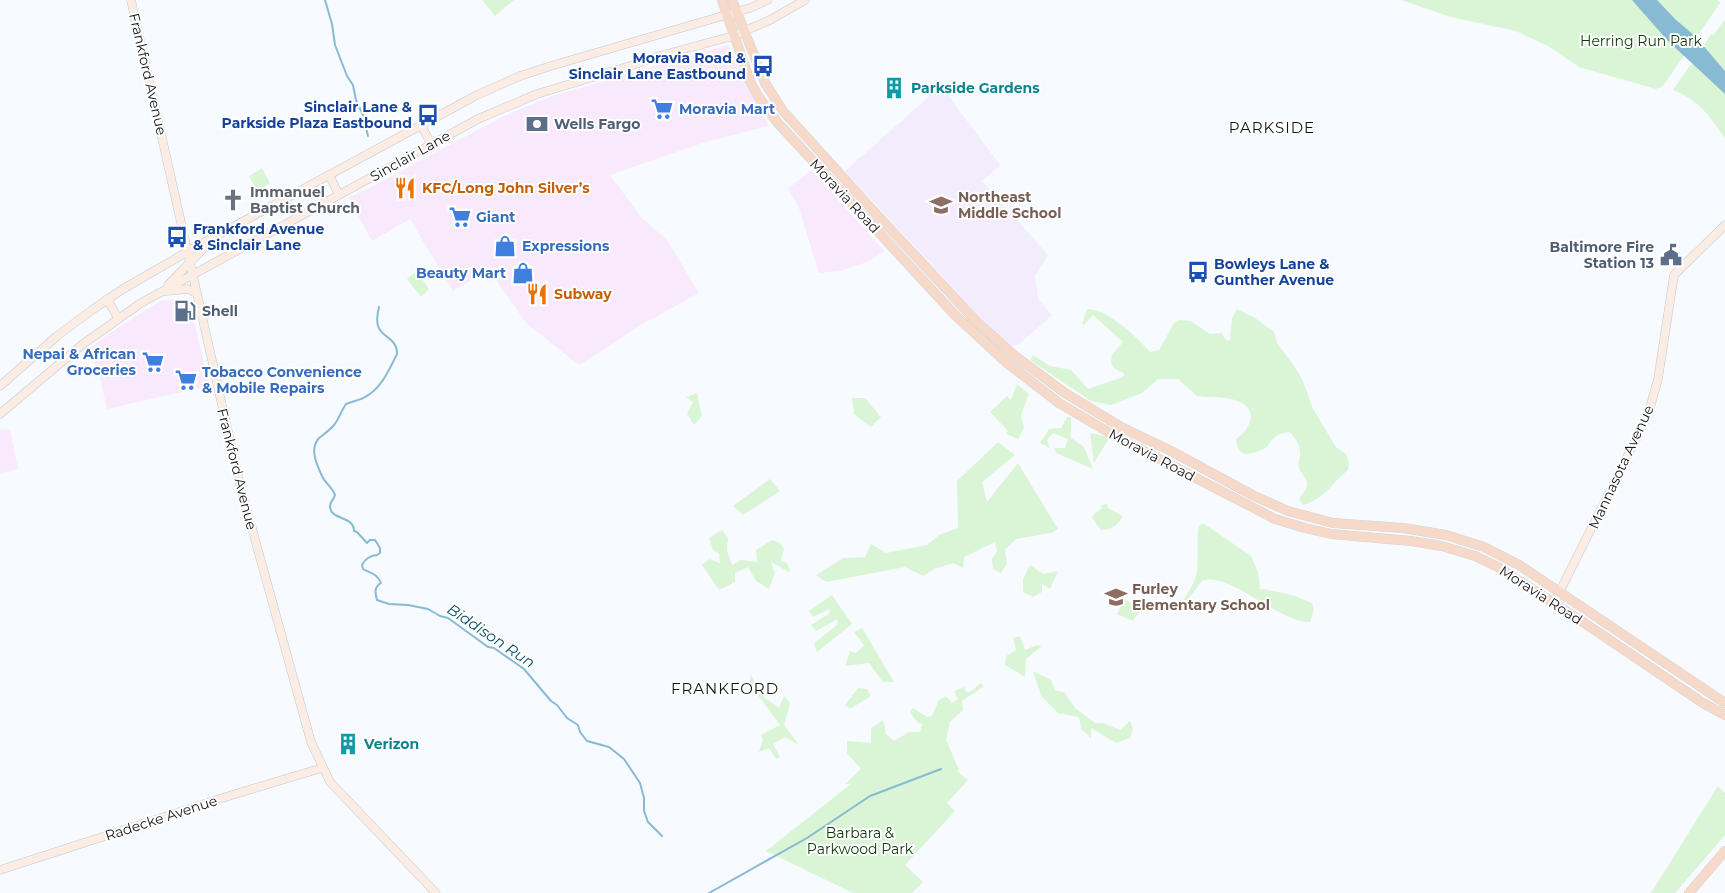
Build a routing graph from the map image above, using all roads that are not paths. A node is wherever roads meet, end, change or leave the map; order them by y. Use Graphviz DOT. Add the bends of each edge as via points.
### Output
graph roads {
  1 [pos="131,0"];
  2 [pos="722,0"];
  3 [pos="732,0"];
  4 [pos="768,0"];
  5 [pos="805,0"];
  6 [pos="731,13"];
  7 [pos="744,32"];
  8 [pos="734,36"];
  9 [pos="421,125"];
  10 [pos="432,144"];
  11 [pos="329,175"];
  12 [pos="340,195"];
  13 [pos="1725,225"];
  14 [pos="216,237"];
  15 [pos="187,252"];
  16 [pos="189,263"];
  17 [pos="192,274"];
  18 [pos="161,291"];
  19 [pos="196,293"];
  20 [pos="107,300"];
  21 [pos="118,318"];
  22 [pos="0,386"];
  23 [pos="0,414"];
  24 [pos="1559,593"];
  25 [pos="1554,603"];
  26 [pos="1725,703"];
  27 [pos="1725,715"];
  28 [pos="322,768"];
  29 [pos="1725,851"];
  30 [pos="0,870"];
  31 [pos="436,893"];
  32 [pos="1689,893"];
  1 -- 15 [label="street, Frankford Avenue"];
  2 -- 6 [label="main road, Moravia Road"];
  3 -- 6 [label="main road, Moravia Road"];
  4 -- 6 [label="street, Sinclair Lane"];
  5 -- 7 [label="street, Sinclair Lane"];
  6 -- 7 [label="main road, Moravia Road"];
  6 -- 8 [label="main road, Moravia Road"];
  6 -- 9 [label="street, Sinclair Lane" via="528,74 477,95"];
  7 -- 8 [label="street, Sinclair Lane"];
  7 -- 24 [label="main road, Moravia Road" via="765,83 783,111 978,322 1015,356 1065,392 1121,427 1273,506 1333,523 1426,531 1468,541 1506,558"];
  8 -- 10 [label="street, Sinclair Lane" via="537,94 478,119"];
  8 -- 25 [label="main road, Moravia Road" via="750,81 777,122 954,314 1006,362 1059,403 1115,436 1275,519 1331,534 1411,541 1455,549 1501,568"];
  9 -- 10 [label="street"];
  9 -- 11 [label="street, Sinclair Lane"];
  10 -- 12 [label="street, Sinclair Lane"];
  11 -- 12 [label="street"];
  11 -- 14 [label="street, Sinclair Lane"];
  12 -- 17 [label="street, Sinclair Lane"];
  13 -- 24 [label="street, Mannasota Avenue" via="1674,275 1658,379 1648,415"];
  14 -- 15 [label="street, Sinclair Lane"];
  14 -- 16 [label="street"];
  15 -- 16 [label="street, Frankford Avenue"];
  15 -- 20 [label="street, Sinclair Lane"];
  16 -- 17 [label="street, Frankford Avenue"];
  16 -- 18 [label="street"];
  17 -- 18 [label="street, Sinclair Lane"];
  17 -- 19 [label="street, Frankford Avenue"];
  18 -- 19 [label="street" via="188,289"];
  18 -- 21 [label="street, Sinclair Lane"];
  19 -- 28 [label="street, Frankford Avenue" via="240,486 307,731"];
  20 -- 21 [label="street"];
  20 -- 22 [label="street, Sinclair Lane" via="57,336"];
  21 -- 23 [label="street, Sinclair Lane"];
  24 -- 25 [label="street, Mannasota Avenue"];
  24 -- 26 [label="main road, Moravia Road"];
  25 -- 27 [label="main road, Moravia Road"];
  28 -- 30 [label="street, Radecke Avenue"];
  28 -- 31 [label="street, Frankford Avenue" via="330,782"];
  29 -- 32 [label="main road"];
}
